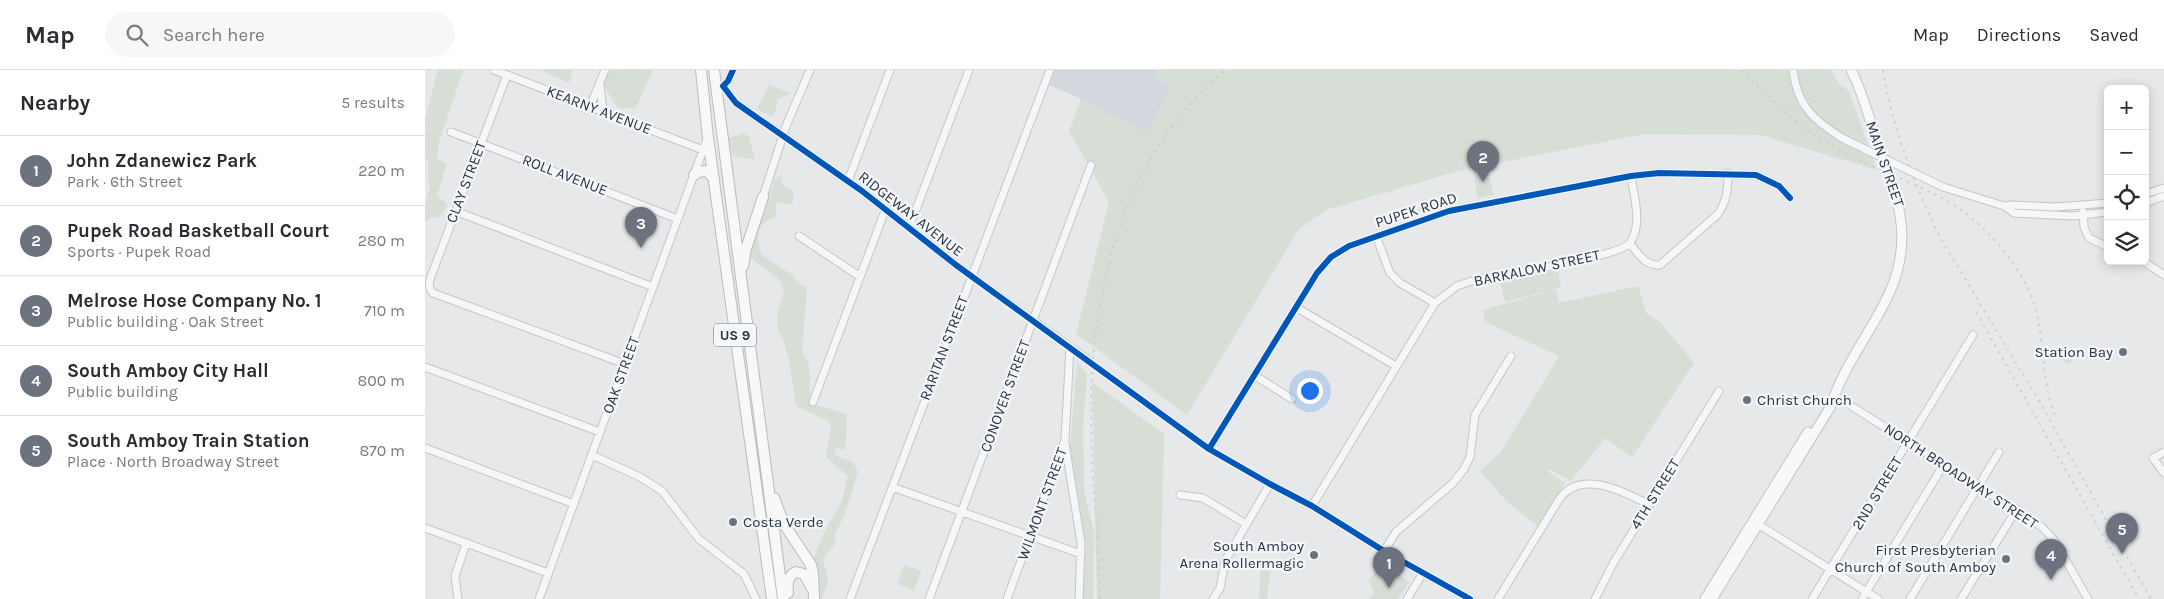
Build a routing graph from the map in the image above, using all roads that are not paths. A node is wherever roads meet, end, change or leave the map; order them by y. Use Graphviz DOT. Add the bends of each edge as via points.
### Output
graph roads {
  1 [pos="494,70"];
  2 [pos="605,70"];
  3 [pos="694,70"];
  4 [pos="701,70"];
  5 [pos="715,70"];
  6 [pos="733,70"];
  7 [pos="810,70"];
  8 [pos="890,70"];
  9 [pos="969,70"];
  10 [pos="1050,70"];
  11 [pos="1793,70"];
  12 [pos="1851,70"];
  13 [pos="507,75"];
  14 [pos="601,80"];
  15 [pos="723,86"];
  16 [pos="702,87"];
  17 [pos="590,107"];
  18 [pos="603,112"];
  19 [pos="451,132"];
  20 [pos="783,136"];
  21 [pos="708,138"];
  22 [pos="481,143"];
  23 [pos="703,150"];
  24 [pos="1091,165"];
  25 [pos="1729,173"];
  26 [pos="694,175"];
  27 [pos="1631,176"];
  28 [pos="714,179"];
  29 [pos="848,180"];
  30 [pos="2164,188"];
  31 [pos="2149,193"];
  32 [pos="2164,196"];
  33 [pos="763,197"];
  34 [pos="1789,198"];
  35 [pos="2149,202"];
  36 [pos="2104,204"];
  37 [pos="2004,206"];
  38 [pos="2083,207"];
  39 [pos="886,208"];
  40 [pos="455,211"];
  41 [pos="2104,212"];
  42 [pos="2083,215"];
  43 [pos="678,219"];
  44 [pos="909,228"];
  45 [pos="799,236"];
  46 [pos="1376,236"];
  47 [pos="1630,244"];
  48 [pos="2104,246"];
  49 [pos="2149,265"];
  50 [pos="2164,275"];
  51 [pos="859,276"];
  52 [pos="971,276"];
  53 [pos="742,282"];
  54 [pos="653,287"];
  55 [pos="1435,304"];
  56 [pos="1297,308"];
  57 [pos="1033,320"];
  58 [pos="1973,335"];
  59 [pos="1070,347"];
  60 [pos="1511,356"];
  61 [pos="1087,359"];
  62 [pos="625,364"];
  63 [pos="1395,366"];
  64 [pos="425,367"];
  65 [pos="1254,375"];
  66 [pos="1719,391"];
  67 [pos="1834,395"];
  68 [pos="1292,399"];
  69 [pos="813,402"];
  70 [pos="1149,404"];
  71 [pos="600,432"];
  72 [pos="1065,440"];
  73 [pos="1908,441"];
  74 [pos="425,448"];
  75 [pos="1209,449"];
  76 [pos="1999,452"];
  77 [pos="2164,452"];
  78 [pos="592,455"];
  79 [pos="1944,464"];
  80 [pos="2164,473"];
  81 [pos="769,478"];
  82 [pos="1270,484"];
  83 [pos="892,486"];
  84 [pos="1979,486"];
  85 [pos="1180,495"];
  86 [pos="574,504"];
  87 [pos="1649,504"];
  88 [pos="1311,506"];
  89 [pos="2017,509"];
  90 [pos="962,513"];
  91 [pos="1756,523"];
  92 [pos="1246,524"];
  93 [pos="425,528"];
  94 [pos="1030,538"];
  95 [pos="466,544"];
  96 [pos="1384,551"];
  97 [pos="1081,554"];
  98 [pos="1831,569"];
  99 [pos="548,573"];
  100 [pos="1423,573"];
  101 [pos="1867,592"];
  102 [pos="813,594"];
  103 [pos="458,599"];
  104 [pos="539,599"];
  105 [pos="756,599"];
  106 [pos="772,599"];
  107 [pos="783,599"];
  108 [pos="788,599"];
  109 [pos="850,599"];
  110 [pos="929,599"];
  111 [pos="1007,599"];
  112 [pos="1079,599"];
  113 [pos="1213,599"];
  114 [pos="1407,599"];
  115 [pos="1469,599"];
  116 [pos="1498,599"];
  117 [pos="1595,599"];
  118 [pos="1705,599"];
  119 [pos="1712,599"];
  120 [pos="1812,599"];
  121 [pos="1863,599"];
  122 [pos="1879,599"];
  123 [pos="1910,599"];
  124 [pos="1961,599"];
  125 [pos="2088,599"];
  1 -- 13 [label="street, KEARNY AVENUE"];
  2 -- 14 [label="street"];
  3 -- 16 [label="highway"];
  4 -- 16 [label="highway, US 9"];
  5 -- 15 [label="highway"];
  5 -- 53 [label="highway, US 9"];
  6 -- 15 [label="street"];
  7 -- 20 [label="street"];
  8 -- 29 [label="street"];
  9 -- 44 [label="street"];
  10 -- 52 [label="street, RARITAN STREET"];
  11 -- 37 [label="street, bridge" via="1803,105 1842,138 1943,187"];
  12 -- 67 [label="main road, MAIN STREET" via="1898,201 1903,237 1899,264 1886,301"];
  13 -- 17 [label="street, KEARNY AVENUE"];
  13 -- 22 [label="street, CLAY STREET"];
  14 -- 17 [label="street"];
  14 -- 18 [label="street"];
  15 -- 20 [label="street, RIDGEWAY AVENUE" via="736,104"];
  16 -- 21 [label="highway, US 9"];
  17 -- 18 [label="street, KEARNY AVENUE"];
  18 -- 23 [label="street, KEARNY AVENUE"];
  19 -- 22 [label="street, ROLL AVENUE"];
  20 -- 29 [label="street, RIDGEWAY AVENUE"];
  20 -- 33 [label="street"];
  21 -- 23 [label="street, OAK STREET"];
  21 -- 28 [label="highway, US 9"];
  22 -- 40 [label="street, CLAY STREET"];
  22 -- 43 [label="street, ROLL AVENUE"];
  23 -- 26 [label="street, OAK STREET"];
  24 -- 57 [label="street, CONOVER STREET"];
  25 -- 27 [label="street, PUPEK ROAD"];
  25 -- 34 [label="street, PUPEK ROAD" via="1766,179 1779,186"];
  25 -- 47 [label="street" via="1723,207 1661,265 1646,262"];
  26 -- 28 [label="highway" via="707,171"];
  26 -- 43 [label="street, OAK STREET"];
  27 -- 46 [label="street, PUPEK ROAD" via="1449,211"];
  27 -- 47 [label="street" via="1638,222"];
  28 -- 106 [label="highway, US 9"];
  29 -- 39 [label="street, RIDGEWAY AVENUE"];
  30 -- 31 [label="street"];
  32 -- 35 [label="street"];
  33 -- 53 [label="highway" via="746,249"];
  36 -- 38 [label="street"];
  37 -- 38 [label="street"];
  37 -- 42 [label="street" via="2014,212"];
  38 -- 42 [label="street"];
  39 -- 44 [label="street, RIDGEWAY AVENUE"];
  39 -- 51 [label="street"];
  40 -- 54 [label="street"];
  40 -- 62 [label="street, CLAY STREET" via="429,284 433,293"];
  41 -- 42 [label="street"];
  42 -- 48 [label="street" via="2089,238"];
  43 -- 54 [label="street, OAK STREET"];
  44 -- 52 [label="street, RIDGEWAY AVENUE"];
  45 -- 51 [label="street"];
  46 -- 55 [label="street" via="1390,274"];
  46 -- 56 [label="street, PUPEK ROAD" via="1331,257 1317,273"];
  47 -- 55 [label="street, BARKALOW STREET" via="1612,253 1475,280 1457,286"];
  49 -- 50 [label="street"];
  51 -- 69 [label="street"];
  52 -- 57 [label="street, RIDGEWAY AVENUE"];
  52 -- 83 [label="street, RARITAN STREET"];
  53 -- 81 [label="highway, US 9"];
  54 -- 62 [label="street, OAK STREET"];
  55 -- 63 [label="street, BARKALOW STREET"];
  56 -- 63 [label="street"];
  56 -- 65 [label="street, PUPEK ROAD"];
  57 -- 59 [label="street, RIDGEWAY AVENUE"];
  57 -- 90 [label="street, CONOVER STREET"];
  58 -- 73 [label="street, 2ND STREET"];
  59 -- 61 [label="street, RIDGEWAY AVENUE"];
  59 -- 72 [label="street, WILMONT STREET"];
  60 -- 96 [label="street" via="1475,415 1470,457 1464,469 1453,483 1396,532"];
  62 -- 71 [label="street, OAK STREET"];
  63 -- 88 [label="street, BARKALOW STREET"];
  64 -- 71 [label="street"];
  65 -- 68 [label="street"];
  65 -- 75 [label="street, PUPEK ROAD"];
  66 -- 87 [label="street, 4TH STREET"];
  67 -- 73 [label="street, NORTH BROADWAY STREET"];
  67 -- 91 [label="main road, MAIN STREET" via="1825,403"];
  70 -- 75 [label="street"];
  71 -- 78 [label="street, OAK STREET"];
  72 -- 94 [label="street, WILMONT STREET"];
  72 -- 97 [label="street"];
  73 -- 79 [label="street, NORTH BROADWAY STREET"];
  73 -- 98 [label="street, 2ND STREET"];
  74 -- 86 [label="street"];
  75 -- 82 [label="street"];
  76 -- 84 [label="street"];
  77 -- 80 [label="street" via="2153,458"];
  78 -- 86 [label="street, OAK STREET"];
  78 -- 105 [label="street" via="662,491 699,539 744,574"];
  79 -- 84 [label="street, NORTH BROADWAY STREET"];
  79 -- 101 [label="street"];
  81 -- 102 [label="highway" via="781,519 811,565"];
  81 -- 107 [label="highway, US 9"];
  82 -- 88 [label="street"];
  82 -- 92 [label="street"];
  83 -- 90 [label="street"];
  83 -- 109 [label="street, RARITAN STREET"];
  84 -- 89 [label="street, NORTH BROADWAY STREET"];
  84 -- 123 [label="street"];
  85 -- 92 [label="street" via="1203,498"];
  86 -- 99 [label="street, OAK STREET"];
  87 -- 116 [label="street" via="1620,490 1583,484 1565,492"];
  87 -- 117 [label="street, 4TH STREET"];
  88 -- 96 [label="street"];
  89 -- 124 [label="street"];
  89 -- 125 [label="street, NORTH BROADWAY STREET" via="2050,534"];
  90 -- 94 [label="street"];
  90 -- 110 [label="street, CONOVER STREET"];
  91 -- 98 [label="street"];
  91 -- 118 [label="main road, MAIN STREET"];
  91 -- 119 [label="main road, MAIN STREET"];
  92 -- 113 [label="street" via="1225,562 1220,588"];
  93 -- 95 [label="street"];
  94 -- 97 [label="street"];
  94 -- 111 [label="street, WILMONT STREET"];
  95 -- 99 [label="street"];
  95 -- 103 [label="street" via="455,576"];
  96 -- 100 [label="street"];
  97 -- 112 [label="street"];
  98 -- 101 [label="street"];
  98 -- 120 [label="street, 2ND STREET"];
  99 -- 104 [label="street, OAK STREET"];
  100 -- 114 [label="street"];
  100 -- 115 [label="street"];
  101 -- 121 [label="street"];
  101 -- 122 [label="street"];
  102 -- 108 [label="highway" via="804,574 794,572 787,583"];
}
